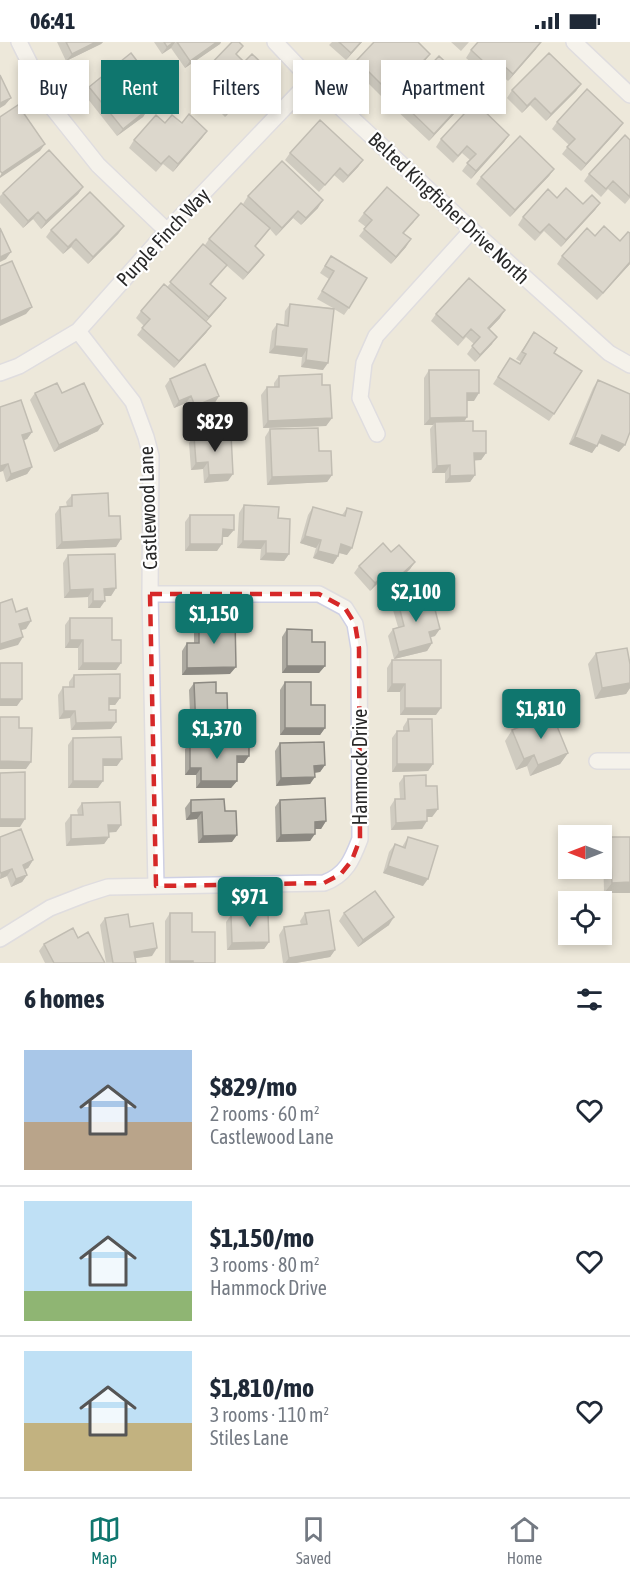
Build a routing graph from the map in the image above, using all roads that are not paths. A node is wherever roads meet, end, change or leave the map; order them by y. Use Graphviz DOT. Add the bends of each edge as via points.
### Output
graph roads {
  1 [pos="19,42"];
  2 [pos="276,42"];
  3 [pos="577,43"];
  4 [pos="293,60"];
  5 [pos="630,95"];
  6 [pos="293,99"];
  7 [pos="347,114"];
  8 [pos="472,230"];
  9 [pos="167,231"];
  10 [pos="78,331"];
  11 [pos="630,365"];
  12 [pos="0,373"];
  13 [pos="377,434"];
  14 [pos="150,594"];
  15 [pos="597,761"];
  16 [pos="630,761"];
  17 [pos="156,886"];
  18 [pos="0,939"];
  1 -- 9 [label="street" via="51,106 98,165"];
  2 -- 4 [label="street, Belted Kingfisher Drive North"];
  3 -- 5 [label="street"];
  6 -- 9 [label="street, Purple Finch Way"];
  7 -- 8 [label="street, Belted Kingfisher Drive North"];
  8 -- 11 [label="street, Belted Kingfisher Drive North" via="609,353"];
  8 -- 13 [label="street" via="375,336 364,363 360,398"];
  9 -- 10 [label="street, Purple Finch Way"];
  10 -- 12 [label="street, Purple Finch Way"];
  10 -- 14 [label="street, Castlewood Lane" via="134,402 146,437 151,456"];
  14 -- 17 [label="street, Castlewood Lane"];
  14 -- 17 [label="street, Hammock Drive" via="319,594 345,608 355,624 360,648 360,839 341,874 324,883"];
  15 -- 16 [label="street"];
  17 -- 18 [label="street, Hammock Drive" via="108,887 86,894 50,908"];
}
